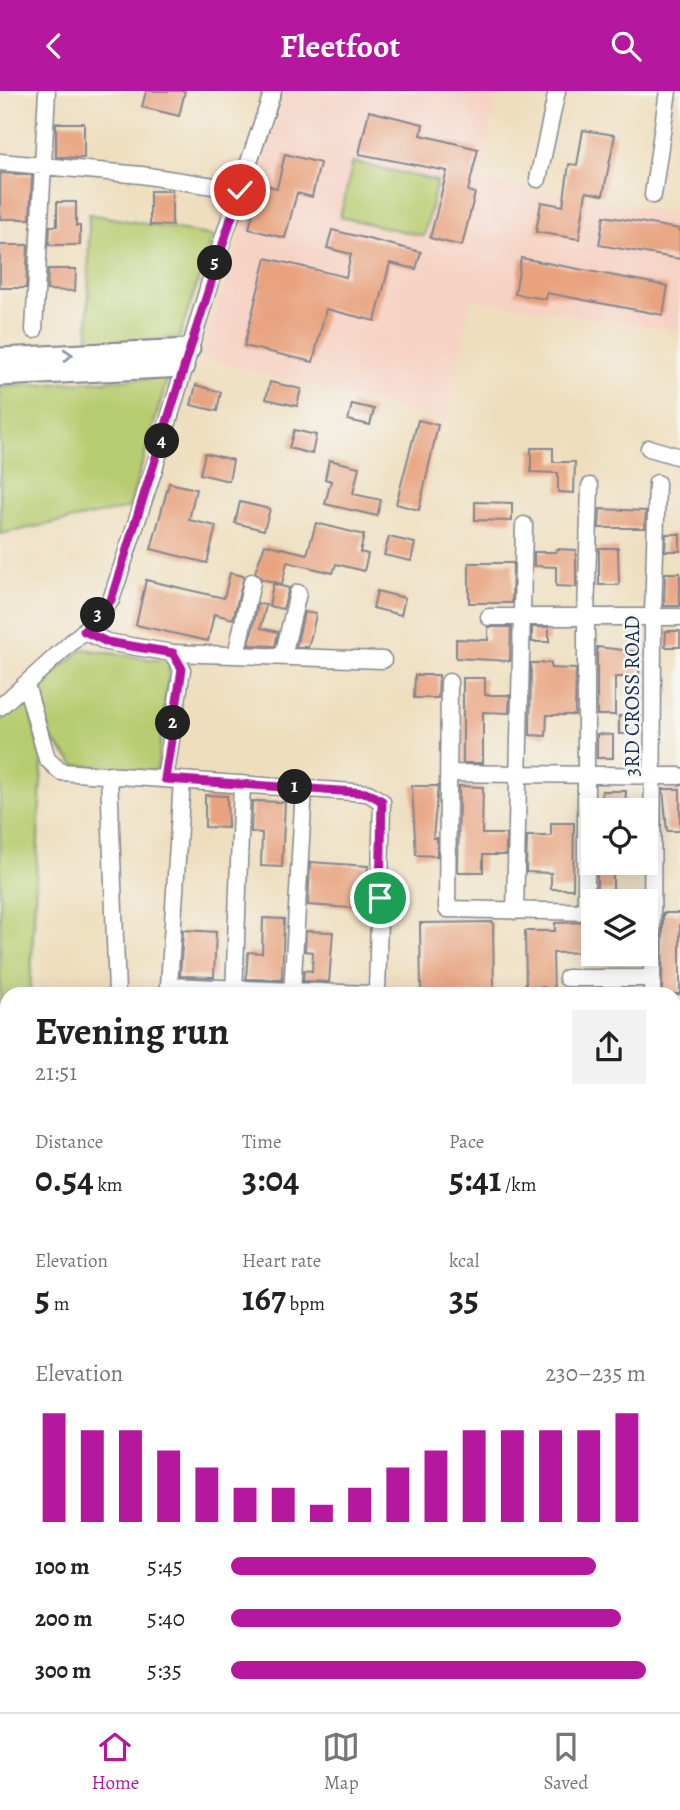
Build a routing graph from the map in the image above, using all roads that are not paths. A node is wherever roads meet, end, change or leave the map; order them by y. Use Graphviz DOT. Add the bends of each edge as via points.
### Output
graph roads {
  1 [pos="47,91"];
  2 [pos="273,91"];
  3 [pos="557,91"];
  4 [pos="668,91"];
  5 [pos="0,162"];
  6 [pos="44,164"];
  7 [pos="538,179"];
  8 [pos="240,190"];
  9 [pos="653,195"];
  10 [pos="34,330"];
  11 [pos="0,358"];
  12 [pos="187,358"];
  13 [pos="0,376"];
  14 [pos="649,448"];
  15 [pos="680,457"];
  16 [pos="657,483"];
  17 [pos="590,486"];
  18 [pos="524,525"];
  19 [pos="252,582"];
  20 [pos="298,593"];
  21 [pos="586,616"];
  22 [pos="489,617"];
  23 [pos="523,617"];
  24 [pos="653,617"];
  25 [pos="680,617"];
  26 [pos="84,631"];
  27 [pos="173,653"];
  28 [pos="236,655"];
  29 [pos="283,656"];
  30 [pos="383,660"];
  31 [pos="449,682"];
  32 [pos="26,684"];
  33 [pos="0,707"];
  34 [pos="450,773"];
  35 [pos="108,774"];
  36 [pos="520,774"];
  37 [pos="585,775"];
  38 [pos="652,775"];
  39 [pos="680,776"];
  40 [pos="173,779"];
  41 [pos="242,784"];
  42 [pos="304,788"];
  43 [pos="589,889"];
  44 [pos="650,889"];
  45 [pos="515,911"];
  46 [pos="581,912"];
  47 [pos="651,966"];
  48 [pos="567,978"];
  49 [pos="652,986"];
  50 [pos="117,987"];
  51 [pos="182,987"];
  52 [pos="234,987"];
  53 [pos="292,987"];
  54 [pos="377,987"];
  1 -- 6 [label="street"];
  2 -- 8 [label="street"];
  3 -- 7 [label="street"];
  4 -- 9 [label="street"];
  5 -- 6 [label="street"];
  6 -- 8 [label="street"];
  6 -- 10 [label="street"];
  8 -- 12 [label="street"];
  11 -- 12 [label="main road, one-way"];
  12 -- 13 [label="main road"];
  12 -- 26 [label="street" via="111,600"];
  14 -- 15 [label="street"];
  16 -- 24 [label="street, 3RD CROSS ROAD"];
  17 -- 21 [label="street"];
  18 -- 23 [label="street"];
  19 -- 28 [label="street"];
  20 -- 29 [label="street"];
  21 -- 23 [label="street"];
  21 -- 24 [label="street"];
  21 -- 37 [label="street"];
  22 -- 23 [label="street"];
  23 -- 36 [label="street"];
  24 -- 25 [label="street"];
  24 -- 38 [label="street, 3RD CROSS ROAD"];
  26 -- 27 [label="street" via="107,642"];
  26 -- 32 [label="street"];
  27 -- 28 [label="street"];
  27 -- 40 [label="street" via="182,669"];
  28 -- 29 [label="street"];
  29 -- 30 [label="street"];
  31 -- 34 [label="street"];
  32 -- 33 [label="street"];
  32 -- 35 [label="street" via="47,759 54,768"];
  34 -- 36 [label="street"];
  34 -- 45 [label="street" via="447,909"];
  35 -- 40 [label="street"];
  35 -- 50 [label="street"];
  36 -- 37 [label="street"];
  36 -- 45 [label="street"];
  37 -- 38 [label="street"];
  37 -- 43 [label="street"];
  38 -- 39 [label="street"];
  38 -- 44 [label="street, 3RD CROSS ROAD"];
  40 -- 41 [label="street"];
  40 -- 51 [label="street" via="169,986"];
  41 -- 42 [label="street"];
  41 -- 52 [label="street"];
  42 -- 53 [label="street"];
  42 -- 54 [label="street" via="368,793 382,801"];
  45 -- 46 [label="street"];
  47 -- 49 [label="street, 3RD CROSS ROAD"];
  48 -- 49 [label="street"];
}
